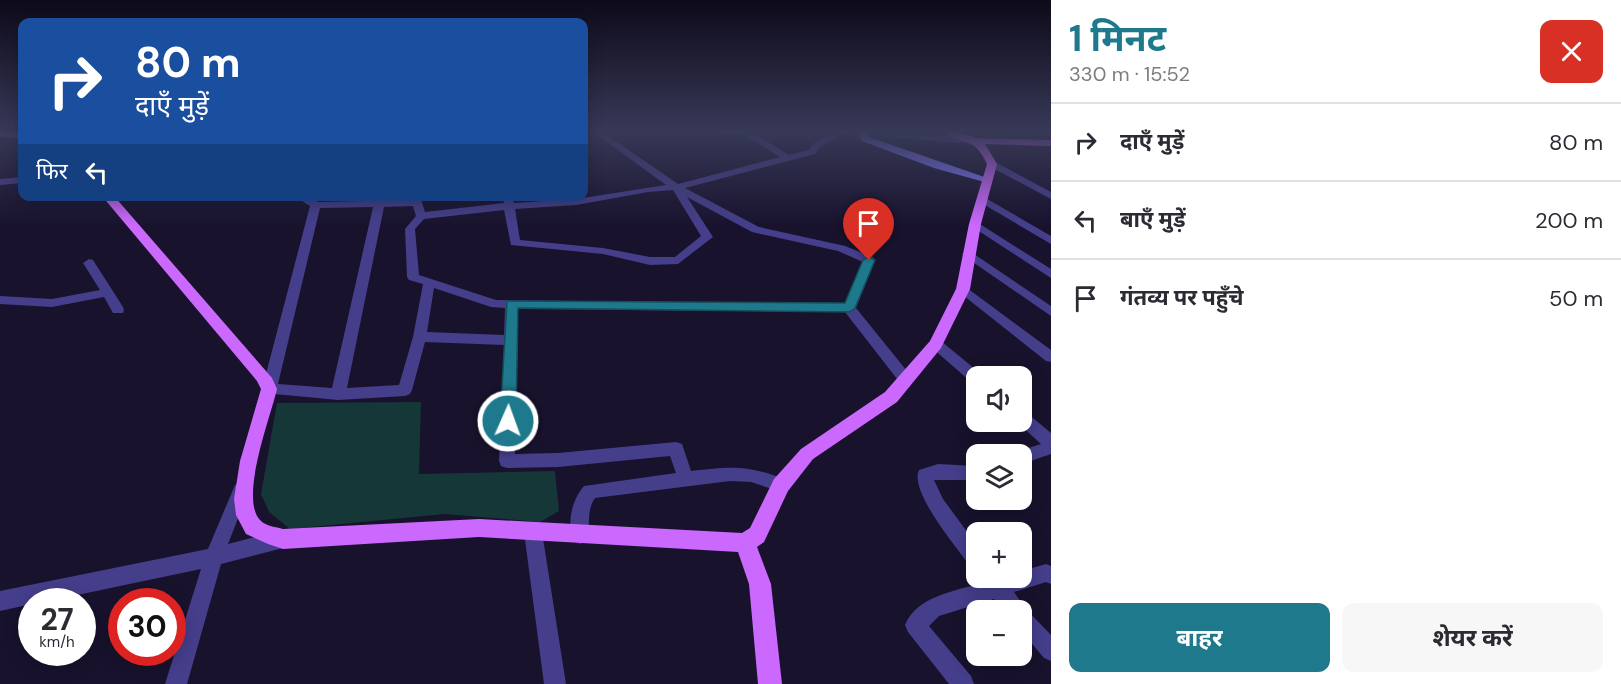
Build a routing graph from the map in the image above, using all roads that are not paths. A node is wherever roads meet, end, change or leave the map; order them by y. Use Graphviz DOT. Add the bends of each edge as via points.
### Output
graph roads {
  1 [pos="642,163"];
  2 [pos="768,163"];
  3 [pos="931,163"];
  4 [pos="988,163"];
  5 [pos="990,172"];
  6 [pos="18,180"];
  7 [pos="0,182"];
  8 [pos="676,187"];
  9 [pos="1051,196"];
  10 [pos="982,199"];
  11 [pos="588,200"];
  12 [pos="111,201"];
  13 [pos="308,201"];
  14 [pos="407,201"];
  15 [pos="416,201"];
  16 [pos="508,201"];
  17 [pos="582,201"];
  18 [pos="379,204"];
  19 [pos="316,205"];
  20 [pos="421,216"];
  21 [pos="975,224"];
  22 [pos="1048,237"];
  23 [pos="968,254"];
  24 [pos="89,263"];
  25 [pos="1051,274"];
  26 [pos="429,282"];
  27 [pos="963,289"];
  28 [pos="105,293"];
  29 [pos="0,300"];
  30 [pos="512,304"];
  31 [pos="849,308"];
  32 [pos="118,310"];
  33 [pos="1051,312"];
  34 [pos="420,337"];
  35 [pos="511,340"];
  36 [pos="936,344"];
  37 [pos="1051,357"];
  38 [pos="966,370"];
  39 [pos="906,380"];
  40 [pos="269,389"];
  41 [pos="339,394"];
  42 [pos="1032,427"];
  43 [pos="1051,445"];
  44 [pos="1032,454"];
  45 [pos="966,472"];
  46 [pos="685,477"];
  47 [pos="781,485"];
  48 [pos="243,486"];
  49 [pos="533,532"];
  50 [pos="580,535"];
  51 [pos="283,539"];
  52 [pos="745,543"];
  53 [pos="966,545"];
  54 [pos="214,557"];
  55 [pos="1051,575"];
  56 [pos="1032,576"];
  57 [pos="983,588"];
  58 [pos="997,588"];
  59 [pos="1007,600"];
  60 [pos="0,601"];
  61 [pos="1032,627"];
  62 [pos="1049,645"];
  63 [pos="176,684"];
  64 [pos="555,684"];
  65 [pos="770,684"];
  66 [pos="963,684"];
  1 -- 8 [label="street"];
  2 -- 8 [label="street"];
  3 -- 5 [label="street"];
  4 -- 5 [label="main road"];
  5 -- 9 [label="street"];
  5 -- 10 [label="main road"];
  6 -- 7 [label="street"];
  8 -- 11 [label="street"];
  8 -- 16 [label="street" via="707,237 678,260 650,261 603,251 515,243"];
  8 -- 31 [label="street" via="756,230 841,248 869,260"];
  10 -- 21 [label="main road"];
  10 -- 22 [label="street"];
  12 -- 40 [label="main road" via="264,378"];
  13 -- 19 [label="street"];
  14 -- 18 [label="street"];
  15 -- 20 [label="street"];
  16 -- 17 [label="street"];
  16 -- 20 [label="street"];
  18 -- 19 [label="street"];
  18 -- 41 [label="street"];
  19 -- 40 [label="street"];
  20 -- 26 [label="street" via="410,229 413,277"];
  21 -- 23 [label="main road"];
  21 -- 25 [label="street"];
  23 -- 27 [label="main road"];
  23 -- 33 [label="street"];
  24 -- 28 [label="street"];
  26 -- 30 [label="street" via="495,304"];
  26 -- 34 [label="street"];
  27 -- 36 [label="main road"];
  27 -- 37 [label="street"];
  28 -- 29 [label="street" via="52,303"];
  28 -- 32 [label="street"];
  30 -- 31 [label="street"];
  30 -- 35 [label="street"];
  31 -- 39 [label="street"];
  34 -- 35 [label="street"];
  34 -- 41 [label="street" via="405,390"];
  35 -- 46 [label="street" via="507,461 676,449"];
  36 -- 38 [label="street"];
  36 -- 39 [label="main road"];
  39 -- 47 [label="main road" via="891,397 807,454"];
  40 -- 41 [label="street"];
  40 -- 48 [label="main road"];
  42 -- 43 [label="street"];
  43 -- 44 [label="street"];
  45 -- 53 [label="street" via="938,471 925,475 924,480"];
  46 -- 47 [label="street" via="751,475"];
  46 -- 50 [label="street" via="590,491 579,509"];
  47 -- 52 [label="main road" via="757,535"];
  48 -- 51 [label="main road" via="244,514 255,529"];
  48 -- 54 [label="street"];
  49 -- 50 [label="main road"];
  49 -- 51 [label="main road" via="479,528"];
  49 -- 64 [label="street"];
  50 -- 52 [label="main road"];
  51 -- 54 [label="street"];
  52 -- 65 [label="main road" via="760,584"];
  54 -- 60 [label="street"];
  54 -- 63 [label="street"];
  55 -- 56 [label="street"];
  57 -- 66 [label="street" via="933,608 915,625"];
  58 -- 59 [label="street"];
  61 -- 62 [label="street"];
}
